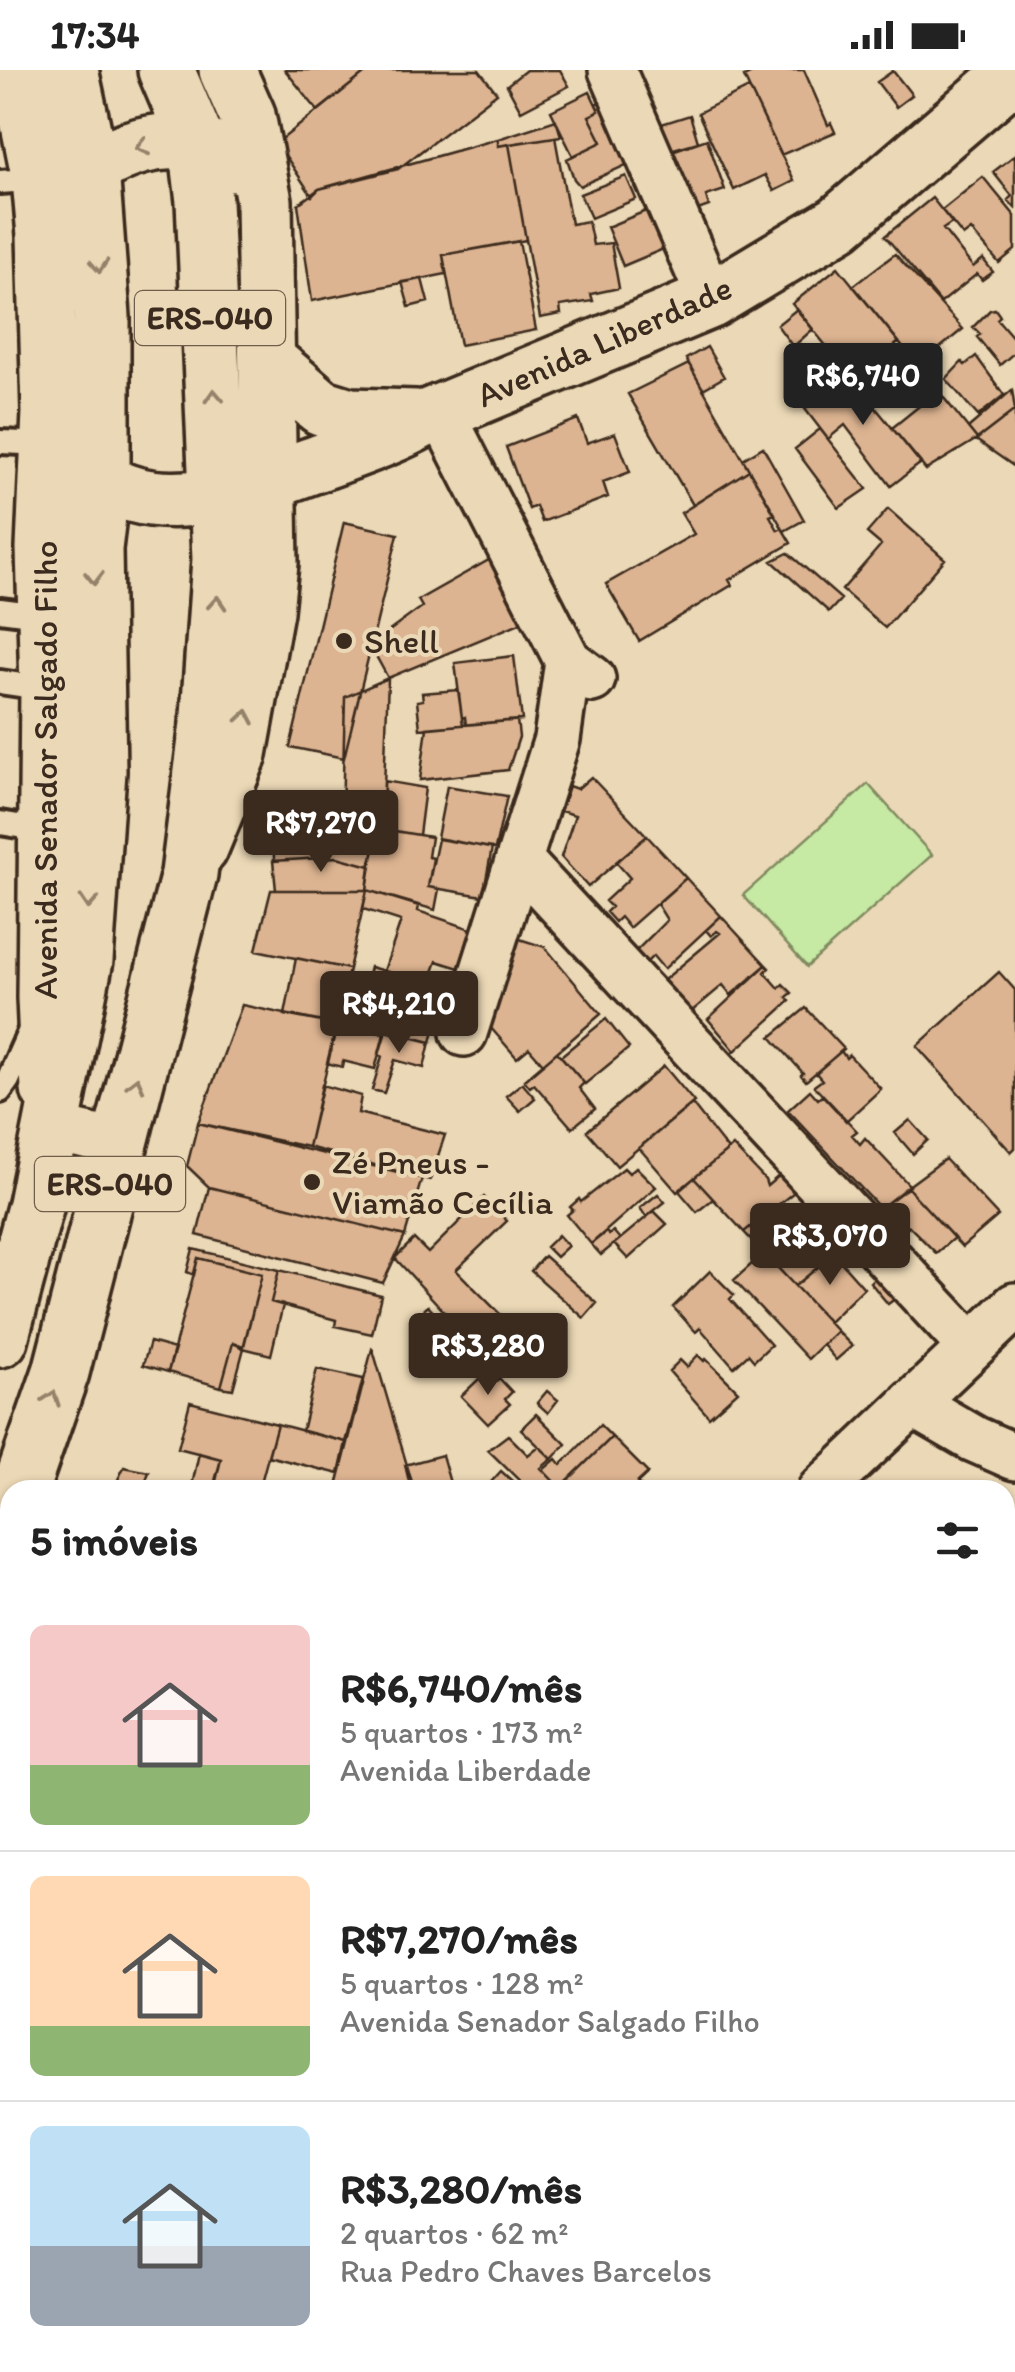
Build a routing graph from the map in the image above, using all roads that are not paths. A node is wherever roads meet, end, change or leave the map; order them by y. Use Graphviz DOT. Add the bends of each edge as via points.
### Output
graph roads {
  1 [pos="18,70"];
  2 [pos="70,70"];
  3 [pos="166,70"];
  4 [pos="226,70"];
  5 [pos="612,70"];
  6 [pos="1015,72"];
  7 [pos="197,142"];
  8 [pos="44,176"];
  9 [pos="264,201"];
  10 [pos="711,300"];
  11 [pos="268,362"];
  12 [pos="432,415"];
  13 [pos="32,433"];
  14 [pos="102,481"];
  15 [pos="243,488"];
  16 [pos="24,613"];
  17 [pos="24,685"];
  18 [pos="24,827"];
  19 [pos="520,861"];
  20 [pos="45,998"];
  21 [pos="464,1033"];
  22 [pos="0,1091"];
  23 [pos="52,1128"];
  24 [pos="120,1144"];
  25 [pos="1015,1306"];
  26 [pos="0,1340"];
  27 [pos="971,1347"];
  28 [pos="912,1404"];
  29 [pos="1015,1457"];
  30 [pos="23,1480"];
  31 [pos="832,1480"];
  1 -- 8 [label="main road, Avenida Senador Salgado Filho"];
  2 -- 8 [label="main road, Avenida Senador Salgado Filho / ERS-040"];
  3 -- 7 [label="main road, ERS-040"];
  4 -- 9 [label="main road" via="247,114"];
  5 -- 10 [label="street"];
  6 -- 10 [label="main road, Avenida Liberdade" via="839,223"];
  7 -- 8 [label="main road, one-way" via="148,144"];
  7 -- 9 [label="main road" via="231,160"];
  15 -- 7 [label="main road, ERS-040, one-way"];
  8 -- 13 [label="main road, Avenida Senador Salgado Filho" via="73,185 45,235"];
  8 -- 14 [label="main road, Avenida Senador Salgado Filho / ERS-040, one-way" via="102,317"];
  9 -- 11 [label="main road"];
  10 -- 12 [label="main road, Avenida Liberdade"];
  11 -- 12 [label="main road, Avenida Liberdade" via="321,407 350,416"];
  11 -- 15 [label="main road"];
  12 -- 15 [label="main road, Avenida Liberdade" via="394,436"];
  12 -- 19 [label="street" via="581,670"];
  13 -- 14 [label="main road"];
  13 -- 16 [label="main road, Avenida Senador Salgado Filho" via="44,548"];
  14 -- 15 [label="main road" via="168,498"];
  14 -- 23 [label="main road, Avenida Senador Salgado Filho / ERS-040, one-way" via="94,549 98,771 86,941"];
  24 -- 15 [label="main road, ERS-040, one-way" via="189,874 220,560"];
  16 -- 17 [label="main road, Avenida Senador Salgado Filho"];
  17 -- 18 [label="main road, Avenida Senador Salgado Filho"];
  18 -- 20 [label="main road, Avenida Senador Salgado Filho"];
  19 -- 21 [label="street"];
  19 -- 27 [label="street"];
  20 -- 22 [label="lane"];
  20 -- 23 [label="main road, Avenida Senador Salgado Filho"];
  23 -- 24 [label="street"];
  23 -- 26 [label="main road, Avenida Senador Salgado Filho / ERS-040" via="27,1206"];
  30 -- 24 [label="main road, ERS-040, one-way" via="61,1372"];
  25 -- 27 [label="street"];
  27 -- 28 [label="street"];
  28 -- 29 [label="street"];
  28 -- 31 [label="street"];
}
